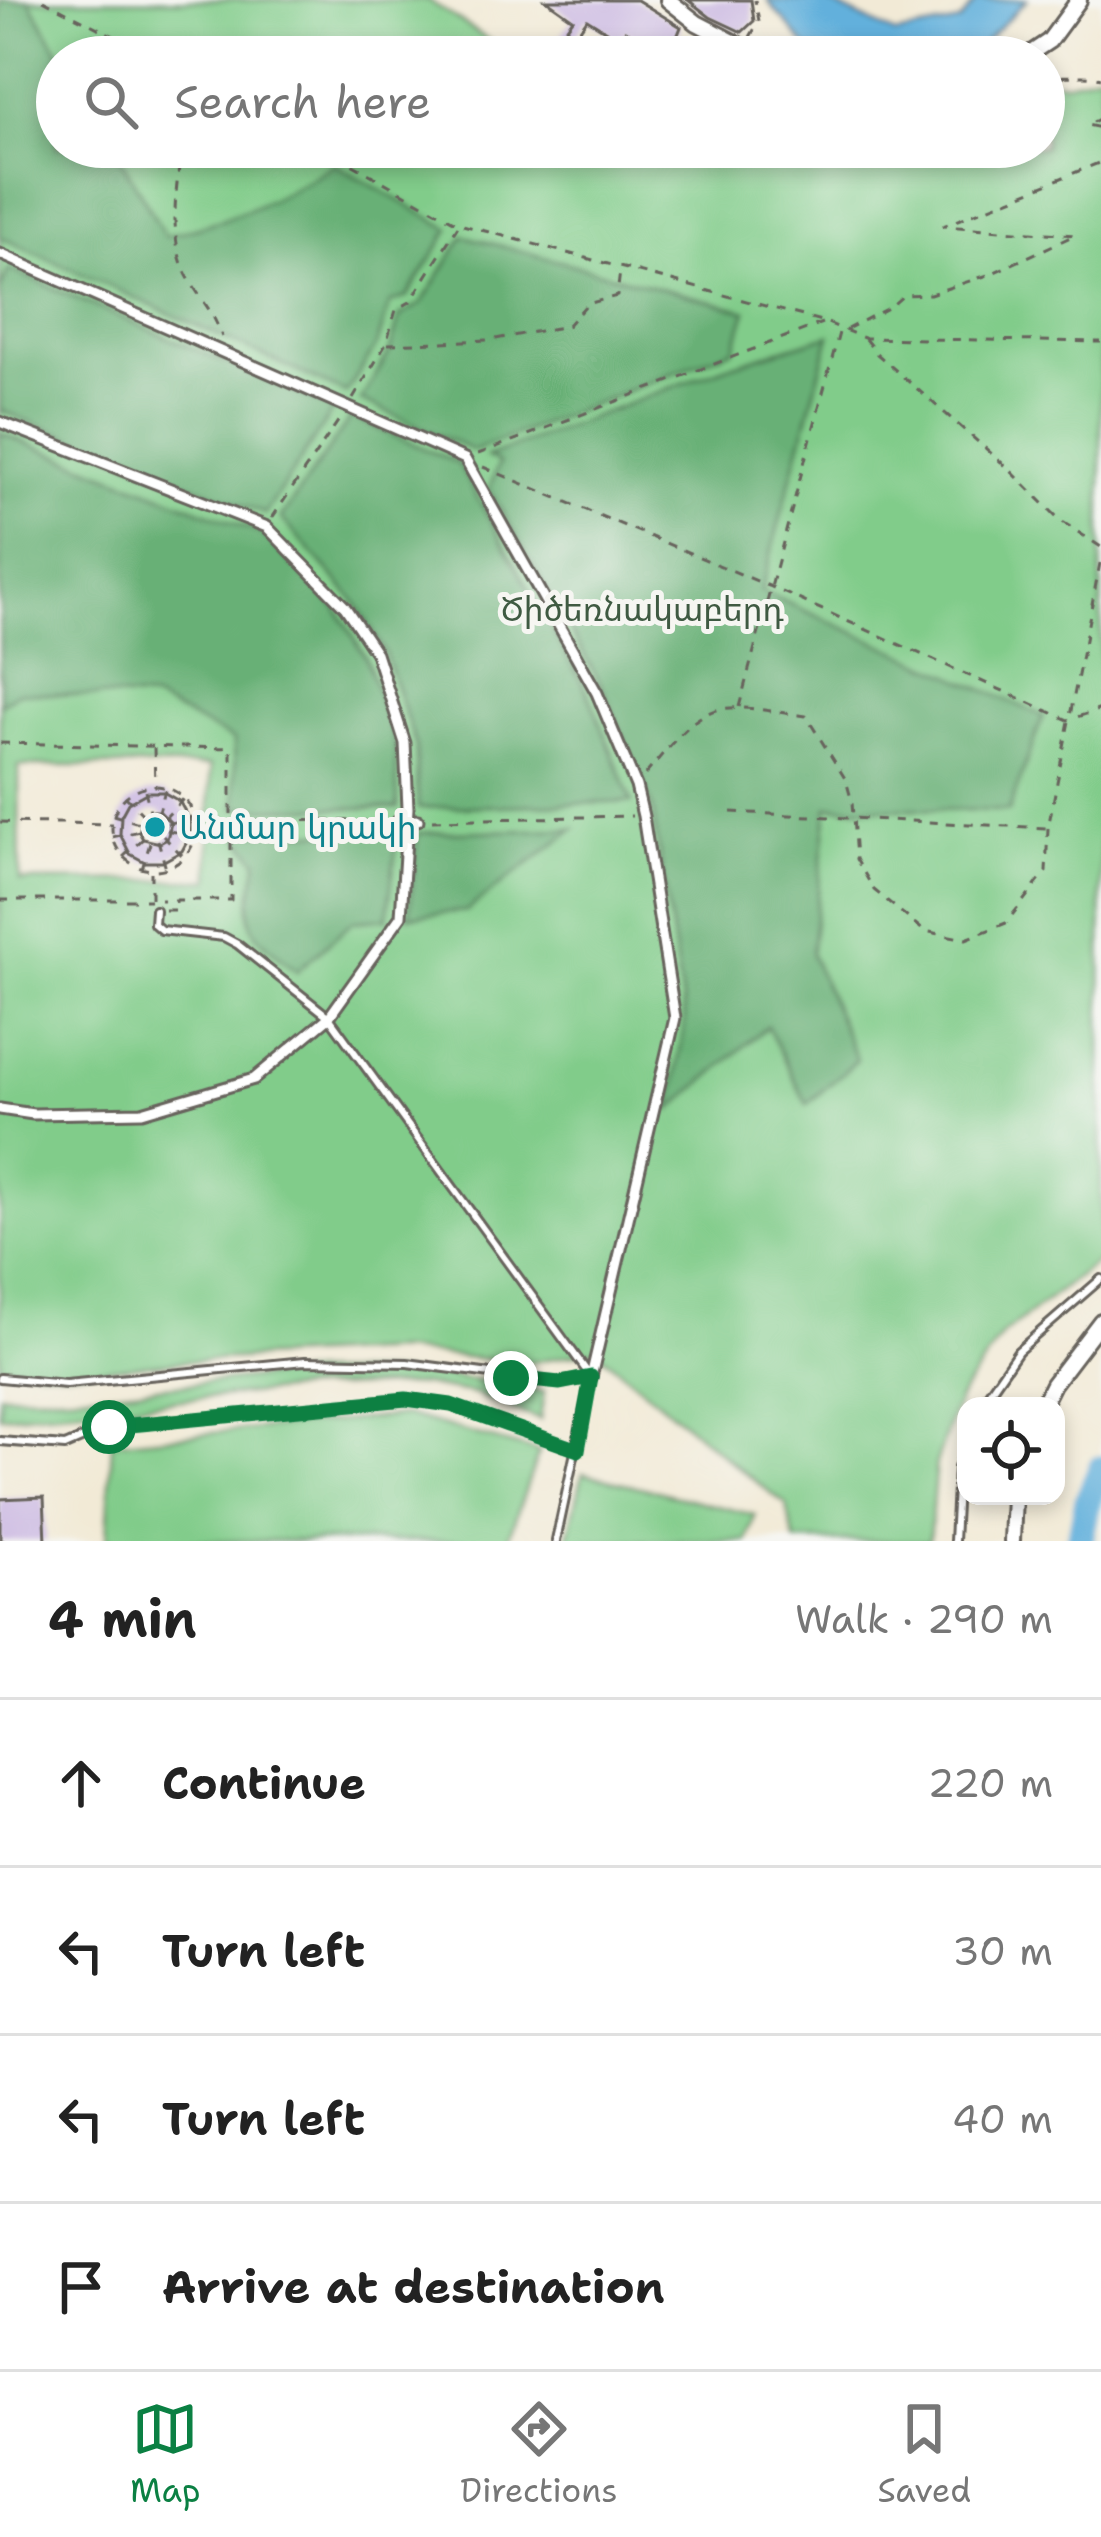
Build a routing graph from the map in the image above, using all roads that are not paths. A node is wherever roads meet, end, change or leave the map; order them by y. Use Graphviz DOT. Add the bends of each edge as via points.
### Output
graph roads {
  1 [pos="668,0"];
  2 [pos="1079,0"];
  3 [pos="722,36"];
  4 [pos="1052,36"];
  5 [pos="0,254"];
  6 [pos="0,422"];
  7 [pos="155,910"];
  8 [pos="329,1017"];
  9 [pos="0,1109"];
  10 [pos="1101,1279"];
  11 [pos="1101,1322"];
  12 [pos="591,1377"];
  13 [pos="0,1378"];
  14 [pos="986,1397"];
  15 [pos="1046,1397"];
  16 [pos="0,1442"];
  17 [pos="578,1450"];
  18 [pos="957,1486"];
  19 [pos="1014,1505"];
  20 [pos="556,1541"];
  21 [pos="954,1541"];
  22 [pos="1012,1541"];
  1 -- 3 [label="street"];
  2 -- 4 [label="street"];
  5 -- 12 [label="street" via="465,459 597,693 636,786 675,1018"];
  6 -- 8 [label="street" via="266,527 345,607 376,653 405,743 401,916"];
  7 -- 8 [label="lane" via="161,930 237,944"];
  8 -- 9 [label="street" via="254,1079 142,1112"];
  8 -- 12 [label="lane"];
  10 -- 14 [label="lane" via="1018,1351"];
  11 -- 15 [label="street"];
  12 -- 13 [label="lane" via="560,1383 407,1363 305,1360 66,1384"];
  12 -- 17 [label="lane"];
  16 -- 17 [label="lane" via="65,1446 109,1427 406,1399 451,1405"];
  17 -- 20 [label="lane"];
  18 -- 21 [label="lane"];
  19 -- 22 [label="street"];
}
